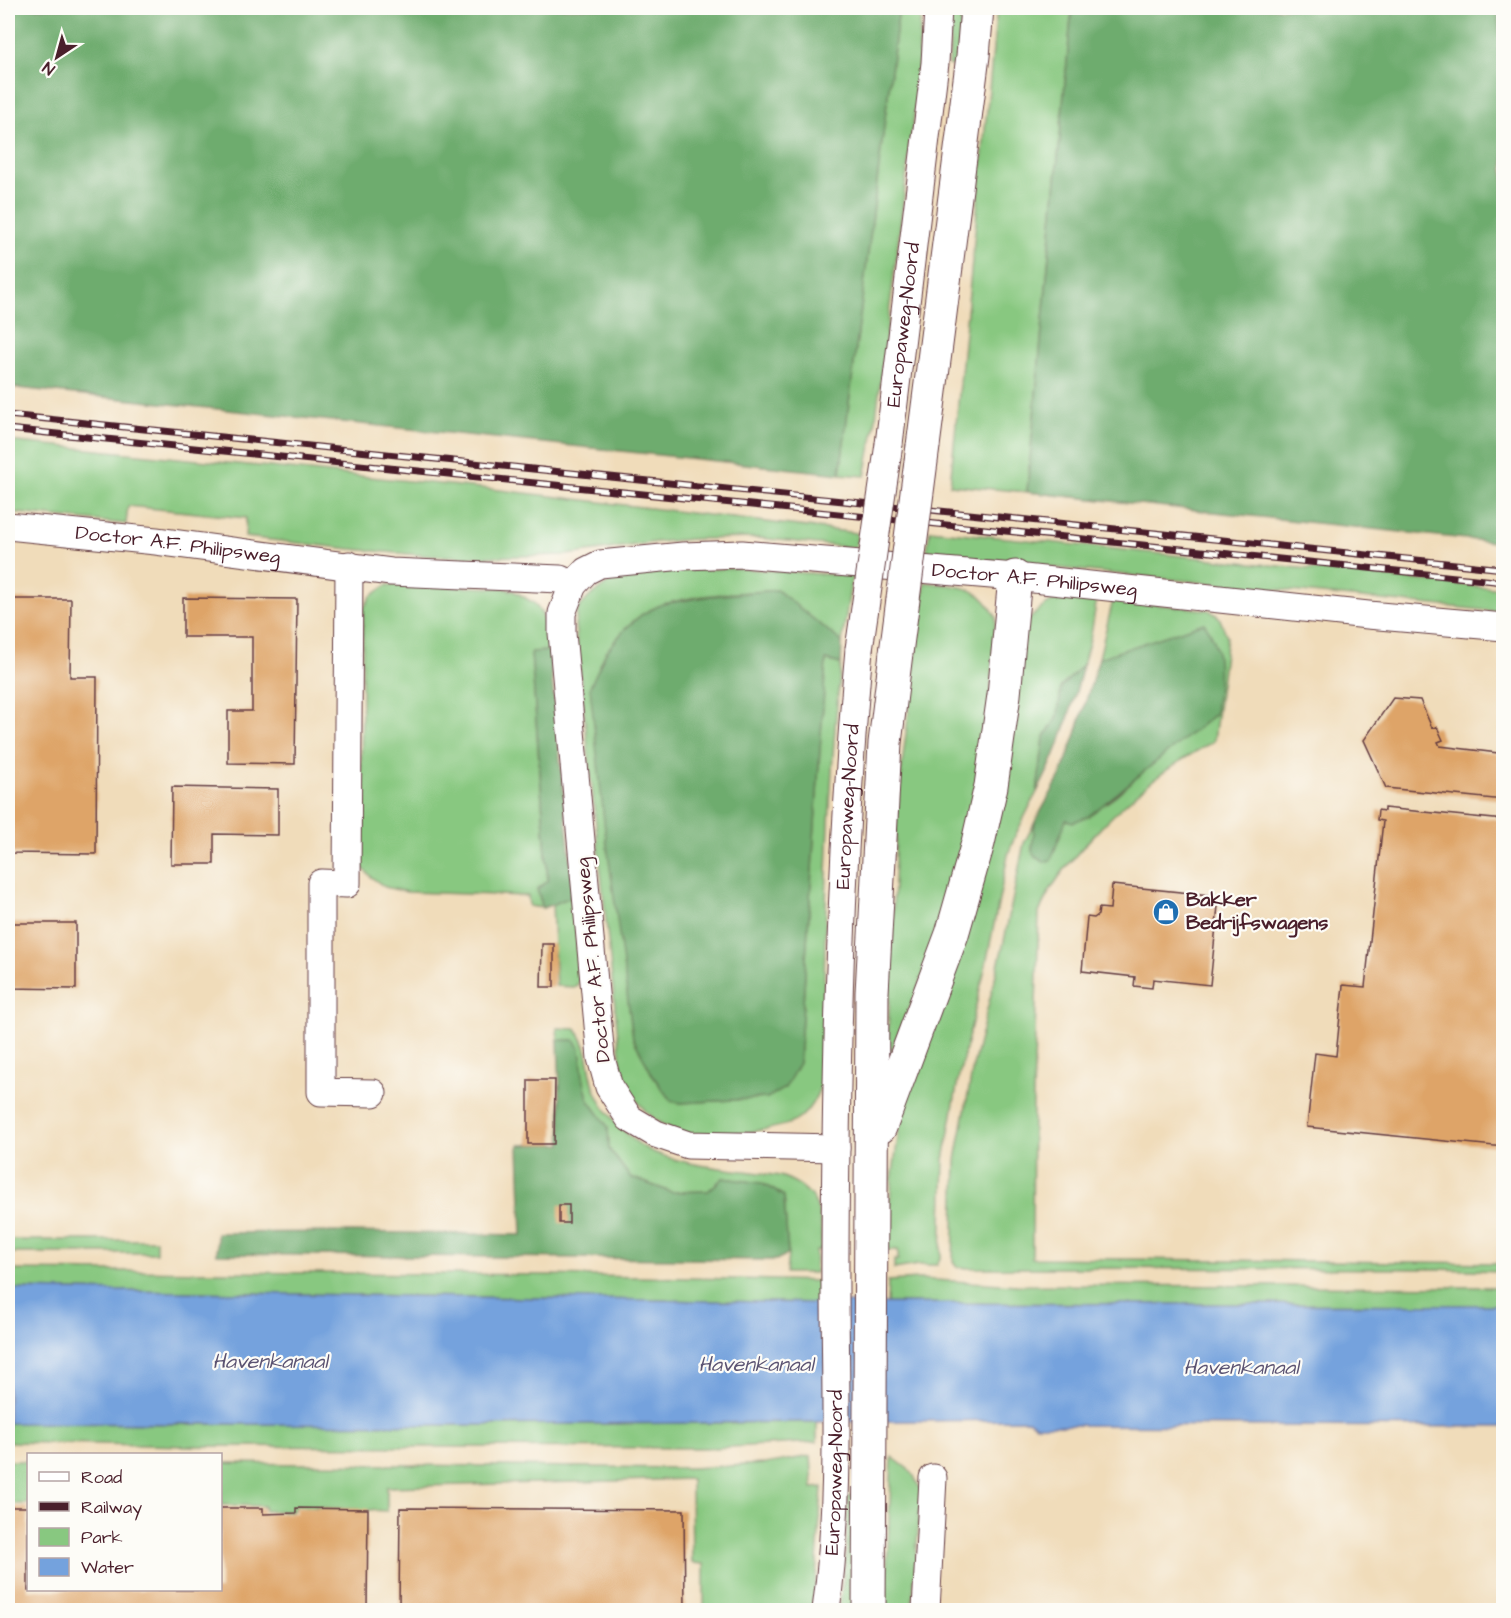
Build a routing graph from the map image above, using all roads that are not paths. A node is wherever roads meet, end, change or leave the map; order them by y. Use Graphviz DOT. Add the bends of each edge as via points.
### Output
graph roads {
  1 [pos="938,8"];
  2 [pos="977,8"];
  3 [pos="8,526"];
  4 [pos="350,565"];
  5 [pos="1015,577"];
  6 [pos="573,585"];
  7 [pos="1503,627"];
  8 [pos="373,1093"];
  9 [pos="836,1148"];
  10 [pos="872,1149"];
  11 [pos="933,1478"];
  12 [pos="826,1611"];
  13 [pos="869,1611"];
  14 [pos="926,1611"];
  1 -- 9 [label="street, Europaweg-Noord, bridge" via="935,63 889,444 859,649 843,868"];
  2 -- 10 [label="main road, Europaweg-Noord, bridge" via="885,743 872,993"];
  3 -- 4 [label="street, Doctor A.F. Philipsweg"];
  4 -- 6 [label="street, Doctor A.F. Philipsweg" via="391,572 560,579"];
  4 -- 8 [label="street" via="347,884 321,883 321,1092"];
  5 -- 6 [label="street, Doctor A.F. Philipsweg" via="742,554 600,564 586,571"];
  5 -- 7 [label="street, Doctor A.F. Philipsweg"];
  5 -- 10 [label="main road" via="1004,695 978,843 952,934"];
  6 -- 9 [label="street, Doctor A.F. Philipsweg" via="562,613 562,633 601,1058 609,1086 629,1118 656,1134 688,1145"];
  9 -- 12 [label="street, Europaweg-Noord" via="835,1532"];
  10 -- 13 [label="main road, Europaweg-Noord"];
  11 -- 14 [label="street"];
}
